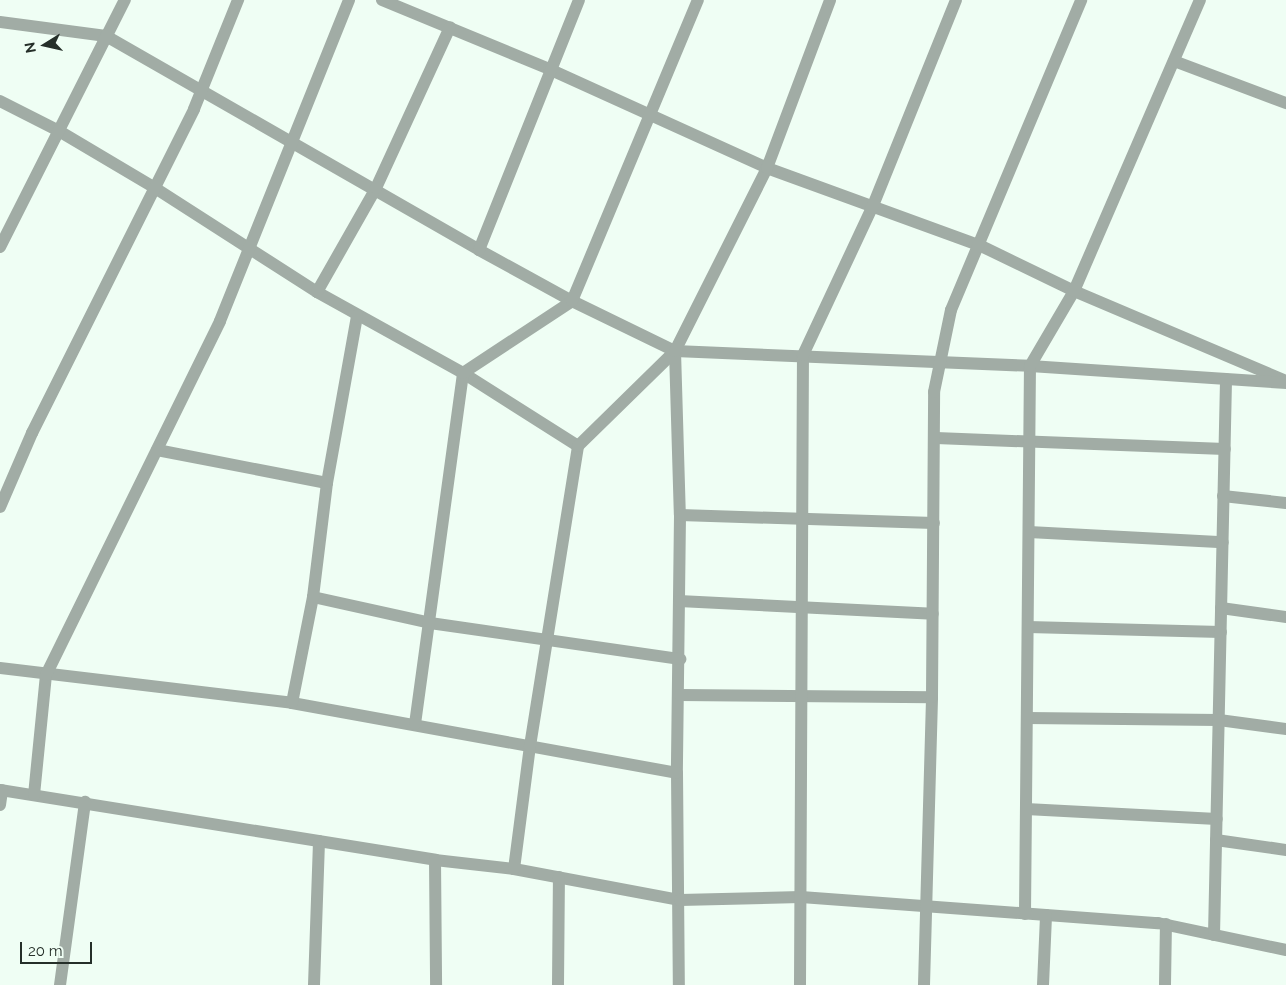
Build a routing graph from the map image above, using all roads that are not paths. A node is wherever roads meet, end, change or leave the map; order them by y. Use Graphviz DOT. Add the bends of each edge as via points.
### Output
graph roads {
  1 [pos="125,0"];
  2 [pos="238,0"];
  3 [pos="348,0"];
  4 [pos="382,0"];
  5 [pos="579,0"];
  6 [pos="698,0"];
  7 [pos="830,0"];
  8 [pos="956,0"];
  9 [pos="1081,0"];
  10 [pos="1200,0"];
  11 [pos="0,22"];
  12 [pos="450,27"];
  13 [pos="106,36"];
  14 [pos="1174,61"];
  15 [pos="549,69"];
  16 [pos="202,91"];
  17 [pos="0,101"];
  18 [pos="1286,103"];
  19 [pos="650,113"];
  20 [pos="59,131"];
  21 [pos="291,140"];
  22 [pos="767,168"];
  23 [pos="155,188"];
  24 [pos="376,188"];
  25 [pos="872,208"];
  26 [pos="979,245"];
  27 [pos="0,247"];
  28 [pos="250,247"];
  29 [pos="479,250"];
  30 [pos="1074,291"];
  31 [pos="317,292"];
  32 [pos="572,301"];
  33 [pos="357,316"];
  34 [pos="675,351"];
  35 [pos="803,355"];
  36 [pos="940,363"];
  37 [pos="1030,366"];
  38 [pos="464,373"];
  39 [pos="1226,379"];
  40 [pos="1286,382"];
  41 [pos="936,438"];
  42 [pos="1030,441"];
  43 [pos="578,446"];
  44 [pos="1224,449"];
  45 [pos="157,450"];
  46 [pos="327,484"];
  47 [pos="1224,496"];
  48 [pos="1286,503"];
  49 [pos="0,507"];
  50 [pos="680,515"];
  51 [pos="802,520"];
  52 [pos="934,523"];
  53 [pos="1029,532"];
  54 [pos="1223,542"];
  55 [pos="313,597"];
  56 [pos="679,601"];
  57 [pos="801,606"];
  58 [pos="1221,608"];
  59 [pos="933,614"];
  60 [pos="1286,617"];
  61 [pos="430,623"];
  62 [pos="1028,626"];
  63 [pos="1221,632"];
  64 [pos="546,640"];
  65 [pos="680,659"];
  66 [pos="0,668"];
  67 [pos="46,675"];
  68 [pos="800,694"];
  69 [pos="680,695"];
  70 [pos="932,697"];
  71 [pos="292,703"];
  72 [pos="1027,718"];
  73 [pos="1219,720"];
  74 [pos="415,724"];
  75 [pos="1286,729"];
  76 [pos="530,746"];
  77 [pos="677,773"];
  78 [pos="1,790"];
  79 [pos="34,795"];
  80 [pos="85,802"];
  81 [pos="0,806"];
  82 [pos="1026,809"];
  83 [pos="1216,819"];
  84 [pos="1216,840"];
  85 [pos="320,841"];
  86 [pos="1286,850"];
  87 [pos="435,860"];
  88 [pos="514,869"];
  89 [pos="559,877"];
  90 [pos="801,896"];
  91 [pos="680,900"];
  92 [pos="926,904"];
  93 [pos="1025,914"];
  94 [pos="1046,915"];
  95 [pos="1166,924"];
  96 [pos="1214,934"];
  97 [pos="1286,950"];
  98 [pos="60,985"];
  99 [pos="314,985"];
  100 [pos="436,985"];
  101 [pos="558,985"];
  102 [pos="679,985"];
  103 [pos="800,985"];
  104 [pos="924,985"];
  105 [pos="1043,985"];
  106 [pos="1165,985"];
  1 -- 13 [label="street"];
  2 -- 16 [label="street"];
  3 -- 21 [label="street"];
  4 -- 12 [label="street"];
  5 -- 15 [label="street"];
  6 -- 19 [label="street"];
  7 -- 22 [label="street"];
  8 -- 25 [label="street"];
  9 -- 26 [label="street"];
  10 -- 14 [label="street"];
  11 -- 13 [label="street"];
  12 -- 15 [label="street"];
  12 -- 24 [label="street"];
  13 -- 16 [label="street"];
  13 -- 20 [label="street"];
  14 -- 18 [label="street"];
  14 -- 30 [label="street"];
  15 -- 19 [label="street"];
  15 -- 29 [label="street"];
  16 -- 21 [label="street"];
  16 -- 23 [label="street"];
  17 -- 20 [label="street"];
  19 -- 22 [label="street"];
  19 -- 32 [label="street"];
  20 -- 23 [label="street"];
  20 -- 27 [label="street"];
  21 -- 24 [label="street"];
  21 -- 28 [label="street"];
  22 -- 25 [label="street"];
  22 -- 34 [label="street"];
  23 -- 28 [label="street"];
  23 -- 49 [label="street" via="32,433"];
  24 -- 29 [label="street"];
  24 -- 31 [label="street"];
  25 -- 26 [label="street"];
  25 -- 35 [label="street"];
  26 -- 30 [label="street"];
  26 -- 36 [label="street" via="951,310"];
  28 -- 31 [label="street"];
  28 -- 45 [label="street" via="220,321"];
  29 -- 32 [label="street"];
  30 -- 37 [label="street"];
  30 -- 40 [label="street"];
  31 -- 33 [label="street"];
  32 -- 34 [label="street"];
  32 -- 38 [label="street"];
  33 -- 38 [label="street"];
  33 -- 46 [label="street"];
  34 -- 35 [label="street"];
  34 -- 43 [label="street"];
  34 -- 50 [label="street"];
  35 -- 36 [label="street"];
  35 -- 51 [label="street"];
  36 -- 37 [label="street"];
  36 -- 41 [label="street" via="934,392"];
  37 -- 39 [label="street"];
  37 -- 42 [label="street"];
  38 -- 43 [label="street"];
  38 -- 61 [label="street"];
  39 -- 40 [label="street"];
  39 -- 44 [label="street"];
  41 -- 42 [label="street"];
  41 -- 52 [label="street"];
  42 -- 44 [label="street"];
  42 -- 53 [label="street"];
  43 -- 64 [label="street"];
  44 -- 47 [label="street"];
  45 -- 46 [label="street"];
  45 -- 67 [label="street"];
  46 -- 55 [label="street"];
  47 -- 48 [label="street"];
  47 -- 54 [label="street"];
  50 -- 51 [label="street"];
  50 -- 56 [label="street"];
  51 -- 52 [label="street"];
  51 -- 57 [label="street"];
  52 -- 59 [label="street"];
  53 -- 54 [label="street"];
  53 -- 62 [label="street"];
  54 -- 58 [label="street"];
  55 -- 61 [label="street"];
  55 -- 71 [label="street"];
  56 -- 57 [label="street"];
  56 -- 65 [label="street"];
  57 -- 59 [label="street"];
  57 -- 68 [label="street"];
  58 -- 60 [label="street"];
  58 -- 63 [label="street"];
  59 -- 70 [label="street"];
  61 -- 64 [label="street"];
  61 -- 74 [label="street"];
  62 -- 63 [label="street"];
  62 -- 72 [label="street"];
  63 -- 73 [label="street"];
  64 -- 65 [label="street"];
  64 -- 76 [label="street"];
  65 -- 69 [label="street"];
  66 -- 67 [label="street"];
  67 -- 71 [label="street"];
  67 -- 79 [label="street"];
  68 -- 69 [label="street"];
  68 -- 70 [label="street"];
  68 -- 90 [label="street"];
  69 -- 77 [label="street"];
  70 -- 92 [label="street"];
  71 -- 74 [label="street"];
  72 -- 73 [label="street"];
  72 -- 82 [label="street"];
  73 -- 75 [label="street"];
  73 -- 83 [label="street"];
  74 -- 76 [label="street"];
  76 -- 77 [label="street"];
  76 -- 88 [label="street"];
  77 -- 91 [label="street"];
  78 -- 79 [label="street"];
  78 -- 81 [label="street"];
  79 -- 80 [label="street"];
  80 -- 85 [label="street"];
  80 -- 98 [label="street"];
  82 -- 83 [label="street"];
  82 -- 93 [label="street"];
  83 -- 84 [label="street"];
  84 -- 86 [label="street"];
  84 -- 96 [label="street"];
  85 -- 87 [label="street"];
  85 -- 99 [label="street"];
  87 -- 88 [label="street"];
  87 -- 100 [label="street"];
  88 -- 89 [label="street"];
  89 -- 91 [label="street"];
  89 -- 101 [label="street"];
  90 -- 91 [label="street"];
  90 -- 92 [label="street"];
  90 -- 103 [label="street"];
  91 -- 102 [label="street"];
  92 -- 93 [label="street"];
  92 -- 104 [label="street"];
  93 -- 94 [label="street"];
  94 -- 95 [label="street"];
  94 -- 105 [label="street"];
  95 -- 96 [label="street"];
  95 -- 106 [label="street"];
  96 -- 97 [label="street"];
}
